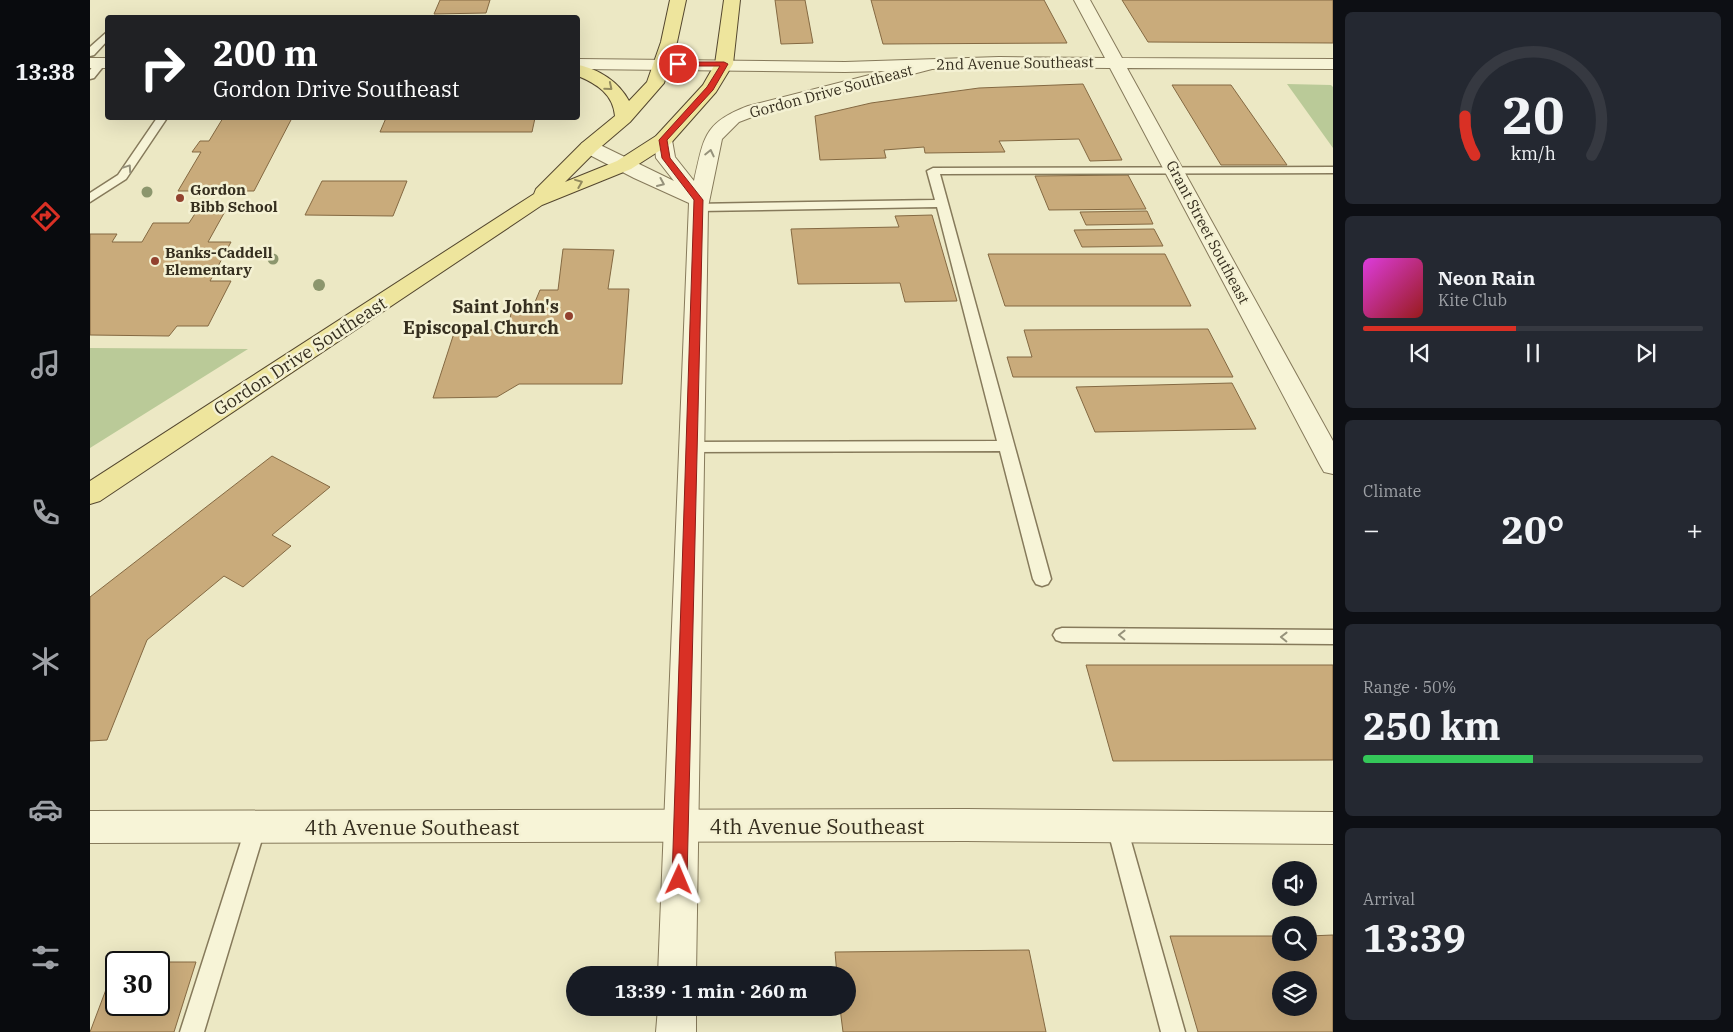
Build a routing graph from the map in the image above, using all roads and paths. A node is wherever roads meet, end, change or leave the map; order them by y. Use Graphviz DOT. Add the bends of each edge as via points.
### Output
graph roads {
  1 [pos="678,0"];
  2 [pos="732,0"];
  3 [pos="1082,0"];
  4 [pos="105,42"];
  5 [pos="1116,62"];
  6 [pos="96,64"];
  7 [pos="580,64"];
  8 [pos="663,64"];
  9 [pos="724,64"];
  10 [pos="932,64"];
  11 [pos="1333,64"];
  12 [pos="580,71"];
  13 [pos="624,118"];
  14 [pos="161,120"];
  15 [pos="663,140"];
  16 [pos="590,146"];
  17 [pos="624,165"];
  18 [pos="1174,170"];
  19 [pos="1333,170"];
  20 [pos="90,198"];
  21 [pos="535,201"];
  22 [pos="942,203"];
  23 [pos="698,204"];
  24 [pos="691,446"];
  25 [pos="1006,446"];
  26 [pos="1333,465"];
  27 [pos="90,494"];
  28 [pos="1042,579"];
  29 [pos="1062,635"];
  30 [pos="1333,637"];
  31 [pos="256,826"];
  32 [pos="680,827"];
  33 [pos="1117,827"];
  34 [pos="90,828"];
  35 [pos="1333,828"];
  36 [pos="677,966"];
  37 [pos="677,1016"];
  38 [pos="192,1032"];
  39 [pos="676,1032"];
  40 [pos="1173,1032"];
  1 -- 8 [label="main road, Gordon Drive Southeast"];
  2 -- 9 [label="main road, Gordon Drive Southeast"];
  3 -- 5 [label="street, Grant Street Southeast"];
  4 -- 6 [label="lane"];
  5 -- 10 [label="street, 2nd Avenue Southeast"];
  5 -- 11 [label="street, 2nd Avenue Southeast"];
  5 -- 18 [label="street, Grant Street Southeast"];
  7 -- 8 [label="street, 2nd Avenue Southeast"];
  8 -- 9 [label="street, 2nd Avenue Southeast"];
  8 -- 13 [label="main road, Gordon Drive Southeast" via="655,83"];
  9 -- 10 [label="street, 2nd Avenue Southeast"];
  9 -- 15 [label="main road, Gordon Drive Southeast" via="710,88"];
  23 -- 10 [label="street, Gordon Drive Southeast, one-way" via="713,139 733,118"];
  12 -- 13 [label="main road, one-way" via="614,90 623,103"];
  13 -- 16 [label="main road, Gordon Drive Southeast"];
  20 -- 14 [label="lane, one-way" via="122,177"];
  15 -- 17 [label="main road, Gordon Drive Southeast"];
  15 -- 23 [label="street" via="666,158"];
  16 -- 17 [label="street"];
  16 -- 21 [label="main road, Gordon Drive Southeast"];
  21 -- 17 [label="main road, Gordon Drive Southeast, one-way"];
  17 -- 23 [label="street, one-way"];
  18 -- 19 [label="lane"];
  18 -- 22 [label="lane" via="933,171"];
  18 -- 26 [label="street, Grant Street Southeast"];
  21 -- 27 [label="main road, Gordon Drive Southeast"];
  22 -- 23 [label="lane"];
  22 -- 25 [label="lane"];
  23 -- 24 [label="street, Gordon Drive Southeast"];
  24 -- 25 [label="lane"];
  24 -- 32 [label="street, Gordon Drive Southeast"];
  25 -- 28 [label="lane"];
  30 -- 29 [label="lane, one-way"];
  31 -- 32 [label="street, 4th Avenue Southeast"];
  31 -- 34 [label="street, 4th Avenue Southeast"];
  31 -- 38 [label="lane"];
  32 -- 33 [label="street, 4th Avenue Southeast"];
  32 -- 36 [label="street, Gordon Drive Southeast"];
  33 -- 35 [label="street, 4th Avenue Southeast"];
  33 -- 40 [label="lane"];
  37 -- 39 [label="street"];
}
